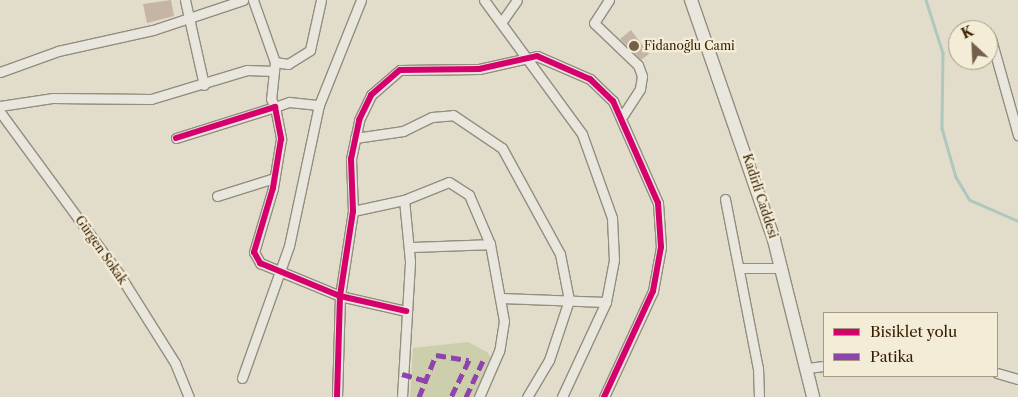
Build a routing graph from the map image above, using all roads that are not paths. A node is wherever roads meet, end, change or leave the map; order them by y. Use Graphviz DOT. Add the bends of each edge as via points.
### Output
graph roads {
  1 [pos="185,0"];
  2 [pos="243,0"];
  3 [pos="253,0"];
  4 [pos="321,0"];
  5 [pos="361,0"];
  6 [pos="484,0"];
  7 [pos="518,0"];
  8 [pos="609,0"];
  9 [pos="691,0"];
  10 [pos="190,19"];
  11 [pos="503,20"];
  12 [pos="530,57"];
  13 [pos="998,64"];
  14 [pos="275,66"];
  15 [pos="0,72"];
  16 [pos="204,85"];
  17 [pos="319,105"];
  18 [pos="0,106"];
  19 [pos="275,107"];
  20 [pos="0,112"];
  21 [pos="623,116"];
  22 [pos="1018,135"];
  23 [pos="176,138"];
  24 [pos="355,138"];
  25 [pos="274,178"];
  26 [pos="217,196"];
  27 [pos="724,199"];
  28 [pos="404,200"];
  29 [pos="353,211"];
  30 [pos="490,244"];
  31 [pos="410,247"];
  32 [pos="741,268"];
  33 [pos="782,268"];
  34 [pos="278,272"];
  35 [pos="340,296"];
  36 [pos="501,298"];
  37 [pos="569,300"];
  38 [pos="606,302"];
  39 [pos="406,311"];
  40 [pos="823,366"];
  41 [pos="807,368"];
  42 [pos="998,373"];
  43 [pos="242,378"];
  44 [pos="1018,379"];
  45 [pos="189,397"];
  46 [pos="337,397"];
  47 [pos="402,397"];
  48 [pos="479,397"];
  49 [pos="527,397"];
  50 [pos="562,397"];
  51 [pos="604,397"];
  52 [pos="759,397"];
  53 [pos="813,397"];
  1 -- 10 [label="street"];
  2 -- 10 [label="street"];
  3 -- 14 [label="street"];
  4 -- 14 [label="street" via="310,50 288,64"];
  5 -- 17 [label="street"];
  6 -- 11 [label="street"];
  7 -- 11 [label="street"];
  8 -- 21 [label="street" via="594,23 638,65 642,76 640,88"];
  9 -- 33 [label="main road, Kadirli Caddesi" via="723,82"];
  10 -- 15 [label="street" via="58,51"];
  10 -- 16 [label="street"];
  11 -- 12 [label="street"];
  12 -- 21 [label="street" via="546,57 590,78"];
  12 -- 24 [label="street" via="479,70 400,70 371,95"];
  12 -- 38 [label="street" via="582,134 608,196 614,237"];
  13 -- 22 [label="street"];
  14 -- 16 [label="street" via="247,70"];
  14 -- 19 [label="street" via="271,100"];
  16 -- 18 [label="street" via="151,99 53,98"];
  17 -- 19 [label="street" via="290,102"];
  17 -- 34 [label="street" via="289,246"];
  19 -- 23 [label="street"];
  19 -- 25 [label="street" via="281,139"];
  20 -- 45 [label="street, Gürgen Sokak" via="119,274 175,363"];
  21 -- 51 [label="street" via="654,189 661,247 653,291"];
  24 -- 29 [label="street"];
  24 -- 37 [label="street" via="403,131 432,117 453,115 502,148 560,254"];
  25 -- 26 [label="street"];
  25 -- 34 [label="street" via="254,252 260,263"];
  27 -- 32 [label="street"];
  28 -- 29 [label="street"];
  28 -- 30 [label="street" via="440,184 457,183 468,195"];
  28 -- 31 [label="street"];
  29 -- 35 [label="street"];
  30 -- 31 [label="street"];
  30 -- 36 [label="street"];
  31 -- 39 [label="street"];
  32 -- 33 [label="street"];
  32 -- 52 [label="street"];
  33 -- 41 [label="main road, Kadirli Caddesi"];
  34 -- 35 [label="street"];
  34 -- 43 [label="street"];
  35 -- 39 [label="street"];
  35 -- 46 [label="street"];
  36 -- 37 [label="street"];
  36 -- 48 [label="street" via="504,321 499,352"];
  37 -- 38 [label="street"];
  37 -- 49 [label="street" via="549,360"];
  38 -- 50 [label="street"];
  39 -- 47 [label="street"];
  40 -- 41 [label="street"];
  41 -- 53 [label="main road, Kadirli Caddesi"];
  42 -- 44 [label="street"];
}
